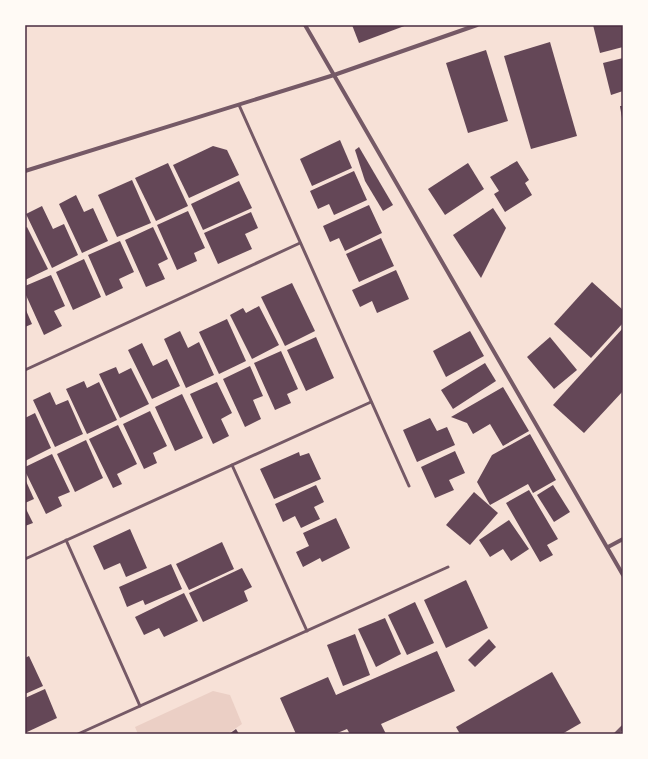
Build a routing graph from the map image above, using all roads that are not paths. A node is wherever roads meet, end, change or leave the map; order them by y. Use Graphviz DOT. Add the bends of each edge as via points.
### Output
graph roads {
  1 [pos="305,25"];
  2 [pos="477,25"];
  3 [pos="334,75"];
  4 [pos="239,105"];
  5 [pos="25,171"];
  6 [pos="300,243"];
  7 [pos="25,370"];
  8 [pos="371,402"];
  9 [pos="232,465"];
  10 [pos="409,486"];
  11 [pos="623,539"];
  12 [pos="66,540"];
  13 [pos="608,547"];
  14 [pos="25,559"];
  15 [pos="448,567"];
  16 [pos="623,575"];
  17 [pos="307,631"];
  18 [pos="140,706"];
  19 [pos="623,727"];
  20 [pos="78,734"];
  21 [pos="616,734"];
  1 -- 3 [label="street"];
  2 -- 3 [label="street"];
  3 -- 4 [label="street"];
  3 -- 13 [label="street"];
  4 -- 5 [label="street"];
  4 -- 6 [label="lane"];
  6 -- 7 [label="lane"];
  6 -- 8 [label="lane"];
  8 -- 9 [label="lane"];
  8 -- 10 [label="lane"];
  9 -- 12 [label="lane"];
  9 -- 17 [label="lane"];
  11 -- 13 [label="street"];
  12 -- 14 [label="lane"];
  12 -- 18 [label="lane"];
  13 -- 16 [label="street"];
  15 -- 17 [label="lane"];
  17 -- 18 [label="lane"];
  18 -- 20 [label="lane"];
  19 -- 21 [label="street"];
}
